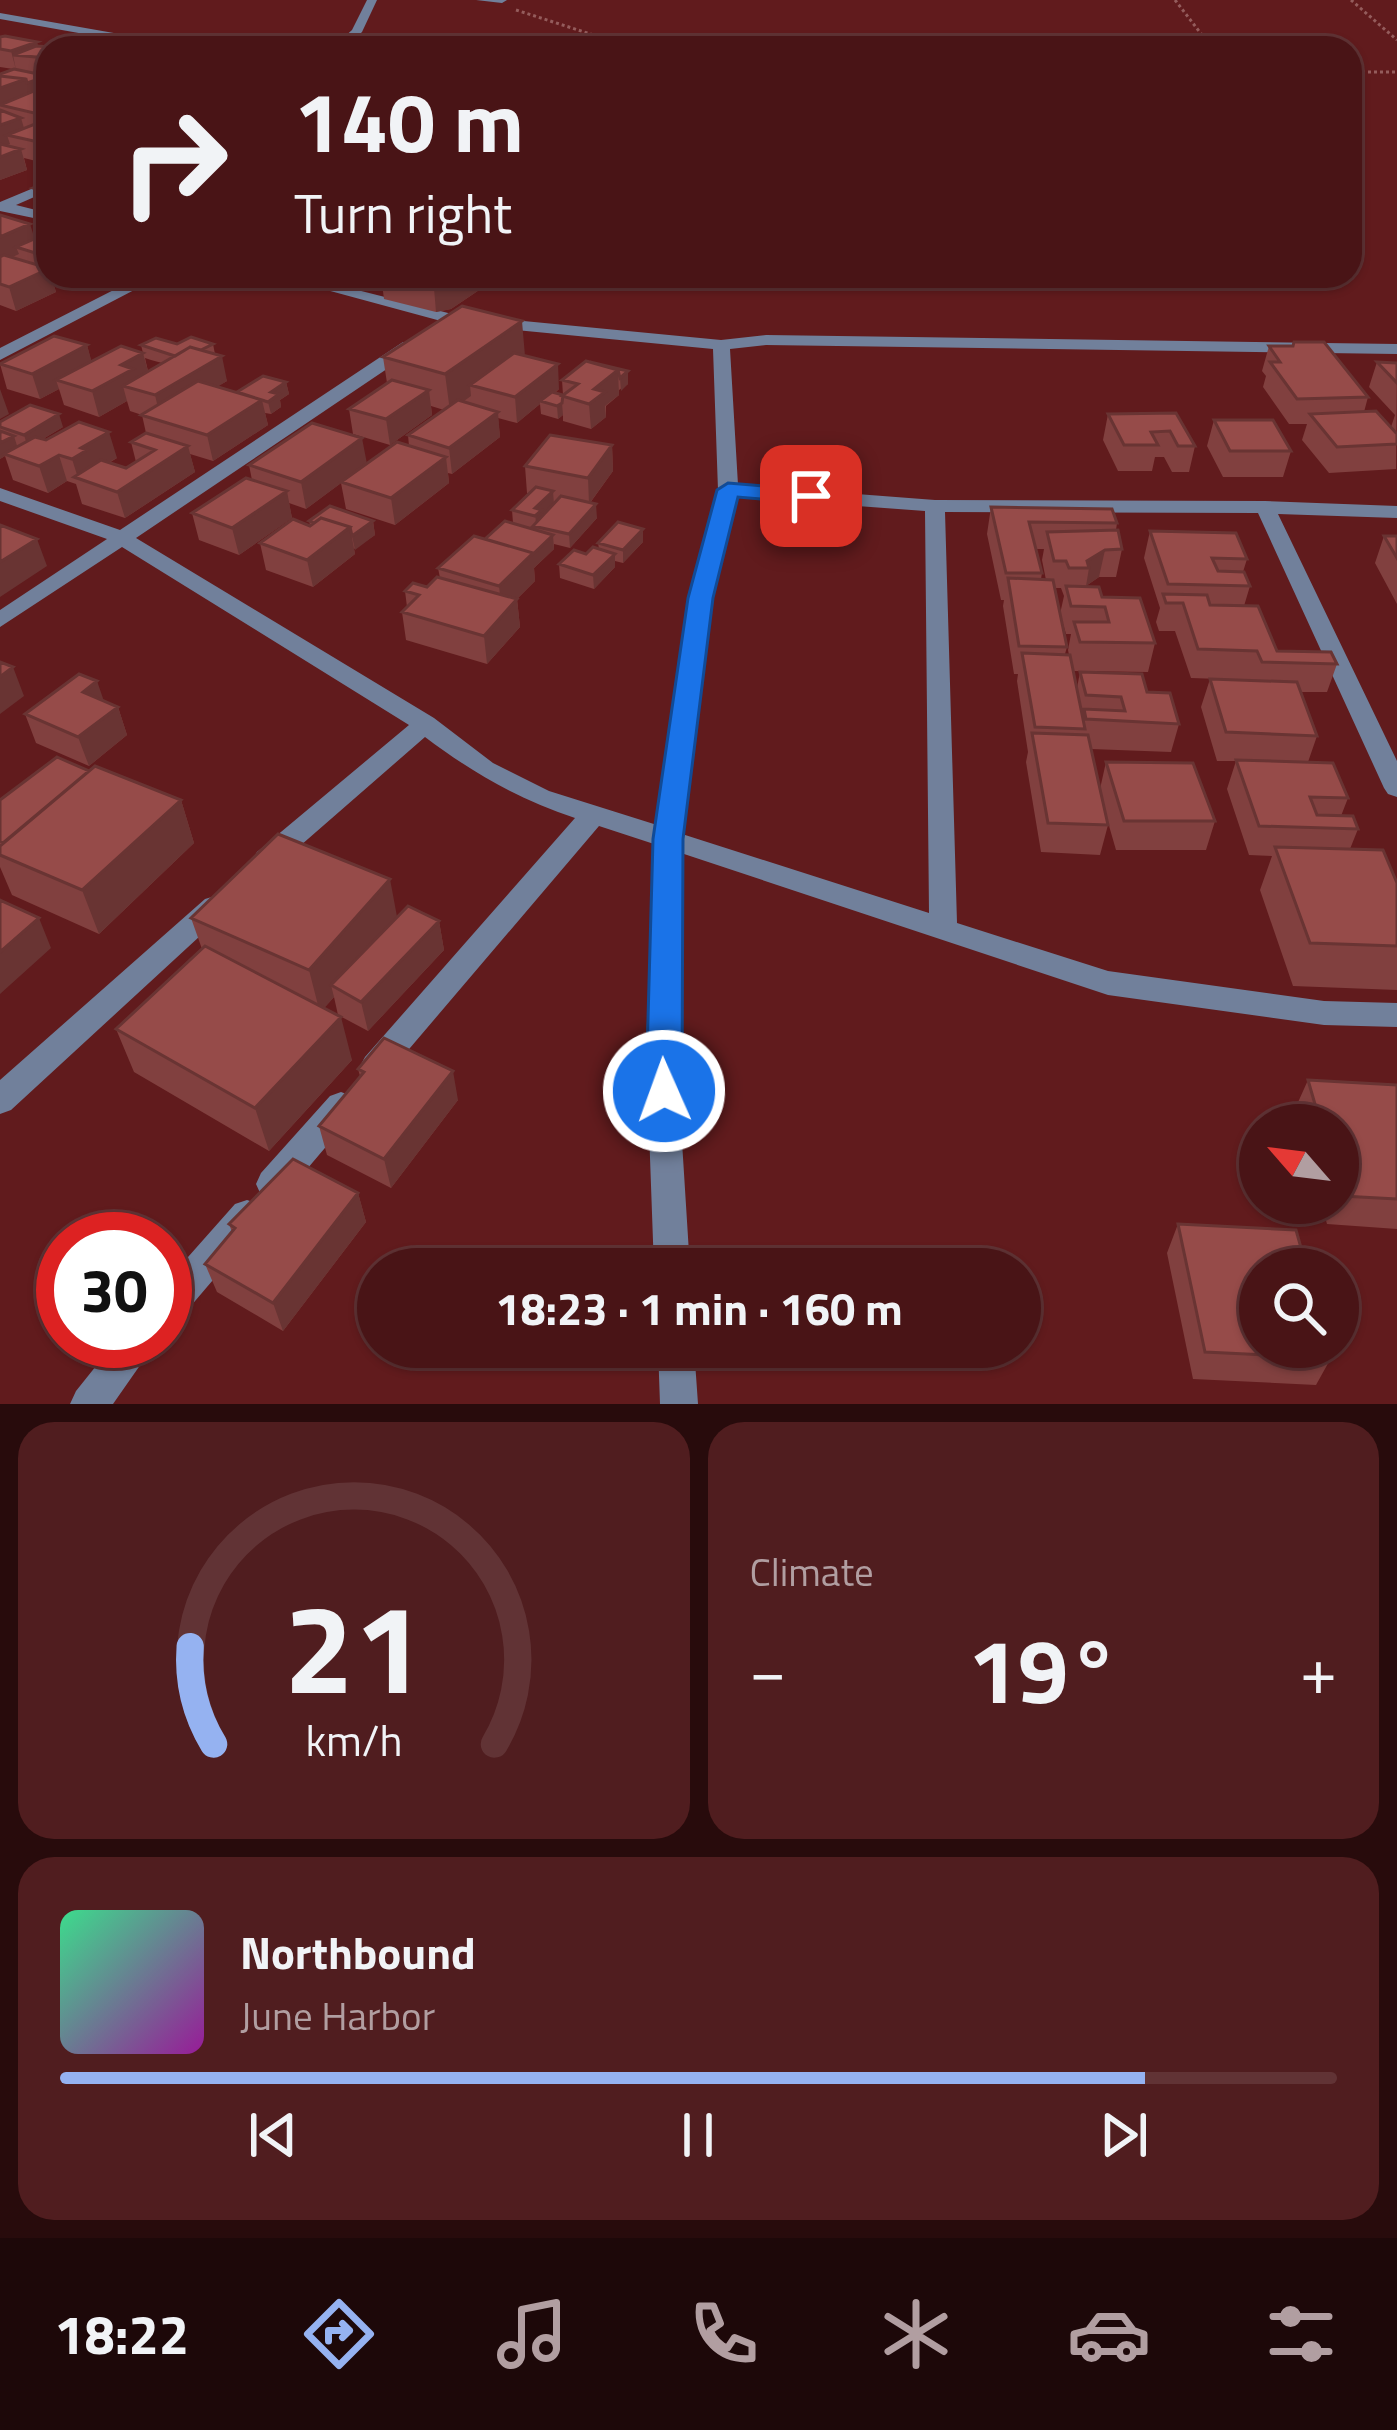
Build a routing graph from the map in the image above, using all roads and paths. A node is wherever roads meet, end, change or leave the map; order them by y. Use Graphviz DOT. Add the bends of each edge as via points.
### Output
graph roads {
  1 [pos="372,0"];
  2 [pos="1175,0"];
  3 [pos="1352,0"];
  4 [pos="492,1"];
  5 [pos="0,16"];
  6 [pos="114,36"];
  7 [pos="352,36"];
  8 [pos="598,36"];
  9 [pos="1202,36"];
  10 [pos="1397,40"];
  11 [pos="1362,72"];
  12 [pos="1397,72"];
  13 [pos="36,191"];
  14 [pos="1,206"];
  15 [pos="36,214"];
  16 [pos="131,288"];
  17 [pos="330,288"];
  18 [pos="452,319"];
  19 [pos="721,345"];
  20 [pos="1397,349"];
  21 [pos="0,355"];
  22 [pos="728,490"];
  23 [pos="0,494"];
  24 [pos="935,506"];
  25 [pos="1265,507"];
  26 [pos="1397,512"];
  27 [pos="119,537"];
  28 [pos="0,620"];
  29 [pos="425,724"];
  30 [pos="1397,788"];
  31 [pos="594,814"];
  32 [pos="668,839"];
  33 [pos="943,929"];
  34 [pos="1397,1015"];
  35 [pos="0,1100"];
  36 [pos="671,1248"];
  37 [pos="192,1279"];
  38 [pos="118,1368"];
  39 [pos="677,1368"];
  40 [pos="88,1404"];
  41 [pos="679,1404"];
  1 -- 7 [label="street"];
  2 -- 9 [label="path"];
  3 -- 10 [label="path"];
  4 -- 8 [label="path"];
  5 -- 6 [label="street"];
  11 -- 12 [label="path"];
  13 -- 14 [label="street"];
  14 -- 15 [label="street"];
  16 -- 21 [label="street"];
  17 -- 18 [label="street"];
  18 -- 19 [label="street"];
  18 -- 27 [label="street"];
  19 -- 20 [label="street"];
  19 -- 22 [label="street"];
  22 -- 24 [label="street"];
  22 -- 32 [label="street" via="700,598"];
  23 -- 27 [label="street"];
  24 -- 25 [label="street"];
  24 -- 33 [label="street"];
  25 -- 26 [label="street"];
  25 -- 30 [label="street"];
  27 -- 28 [label="street"];
  27 -- 29 [label="street"];
  29 -- 31 [label="street" via="484,769"];
  29 -- 35 [label="street"];
  31 -- 32 [label="street"];
  31 -- 37 [label="street"];
  32 -- 33 [label="street"];
  32 -- 36 [label="street" via="661,1046"];
  33 -- 34 [label="street" via="1108,983 1324,1013"];
  38 -- 40 [label="street"];
  39 -- 41 [label="street"];
}
